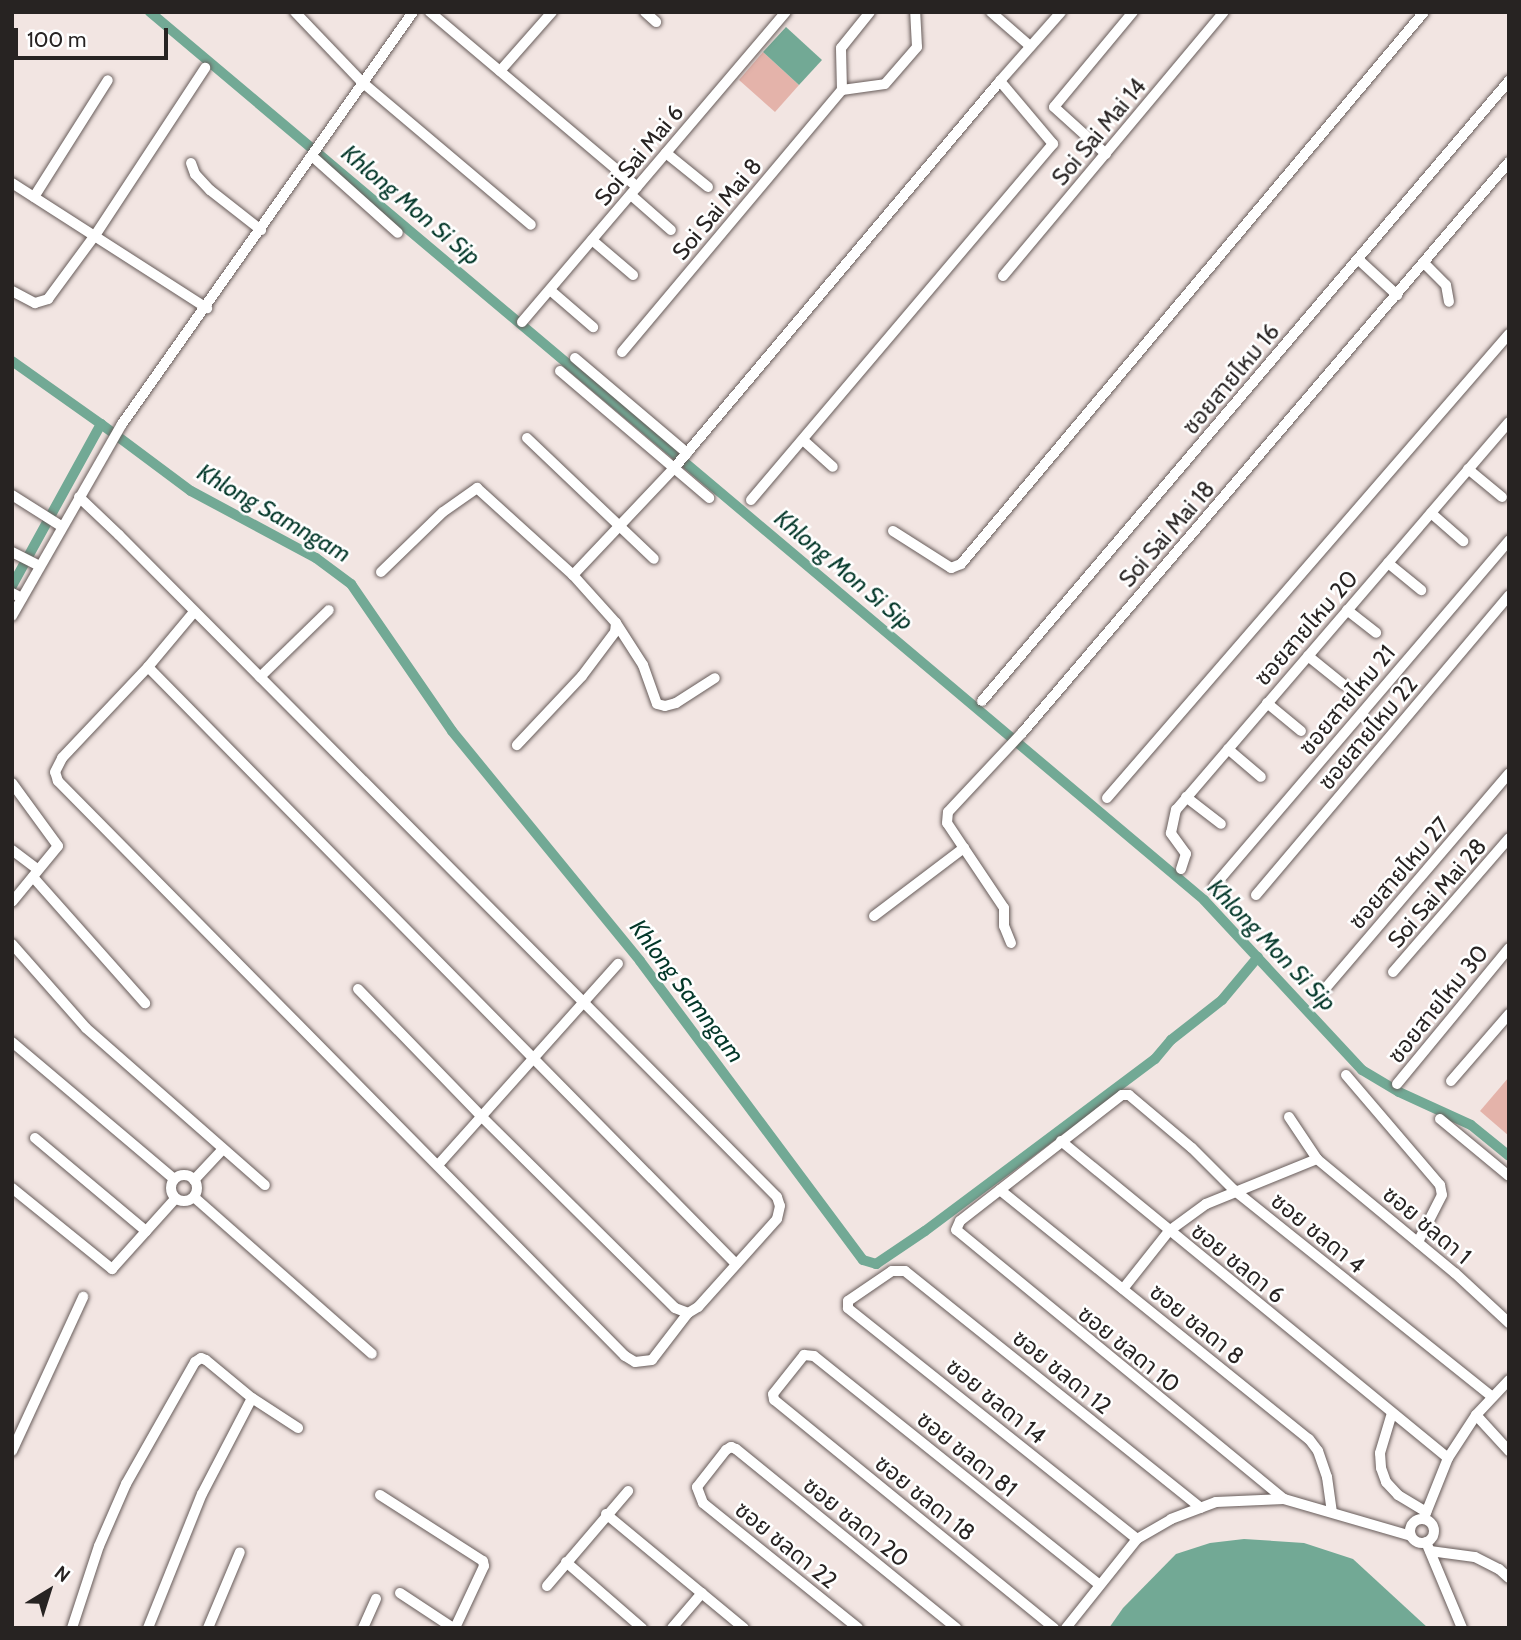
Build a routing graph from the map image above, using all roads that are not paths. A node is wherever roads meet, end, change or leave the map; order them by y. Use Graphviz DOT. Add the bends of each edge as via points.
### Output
graph roads {
  1 [pos="295,12"];
  2 [pos="413,12"];
  3 [pos="430,12"];
  4 [pos="552,12"];
  5 [pos="645,12"];
  6 [pos="786,12"];
  7 [pos="870,12"];
  8 [pos="915,12"];
  9 [pos="991,12"];
  10 [pos="1061,12"];
  11 [pos="1133,12"];
  12 [pos="1224,12"];
  13 [pos="1424,12"];
  14 [pos="656,22"];
  15 [pos="1030,46"];
  16 [pos="205,68"];
  17 [pos="500,71"];
  18 [pos="108,80"];
  19 [pos="1000,81"];
  20 [pos="1509,81"];
  21 [pos="362,82"];
  22 [pos="842,90"];
  23 [pos="666,153"];
  24 [pos="1106,154"];
  25 [pos="313,155"];
  26 [pos="1509,162"];
  27 [pos="191,163"];
  28 [pos="12,183"];
  29 [pos="708,187"];
  30 [pos="634,191"];
  31 [pos="34,197"];
  32 [pos="531,225"];
  33 [pos="261,230"];
  34 [pos="671,230"];
  35 [pos="398,233"];
  36 [pos="96,234"];
  37 [pos="592,240"];
  38 [pos="1359,260"];
  39 [pos="1424,263"];
  40 [pos="633,275"];
  41 [pos="1003,276"];
  42 [pos="550,290"];
  43 [pos="12,291"];
  44 [pos="1397,295"];
  45 [pos="1449,302"];
  46 [pos="207,308"];
  47 [pos="522,322"];
  48 [pos="593,327"];
  49 [pos="1509,334"];
  50 [pos="622,352"];
  51 [pos="575,359"];
  52 [pos="560,371"];
  53 [pos="1509,423"];
  54 [pos="527,438"];
  55 [pos="803,440"];
  56 [pos="686,455"];
  57 [pos="833,467"];
  58 [pos="674,468"];
  59 [pos="1468,469"];
  60 [pos="12,495"];
  61 [pos="79,497"];
  62 [pos="1502,497"];
  63 [pos="709,498"];
  64 [pos="751,500"];
  65 [pos="1431,513"];
  66 [pos="59,524"];
  67 [pos="619,528"];
  68 [pos="893,531"];
  69 [pos="1509,540"];
  70 [pos="1463,541"];
  71 [pos="15,553"];
  72 [pos="654,559"];
  73 [pos="1388,563"];
  74 [pos="38,565"];
  75 [pos="381,572"];
  76 [pos="573,575"];
  77 [pos="1421,590"];
  78 [pos="18,596"];
  79 [pos="1509,596"];
  80 [pos="329,610"];
  81 [pos="1347,610"];
  82 [pos="194,612"];
  83 [pos="12,616"];
  84 [pos="616,623"];
  85 [pos="1376,633"];
  86 [pos="1308,656"];
  87 [pos="148,667"];
  88 [pos="260,677"];
  89 [pos="715,678"];
  90 [pos="1344,685"];
  91 [pos="982,701"];
  92 [pos="1267,703"];
  93 [pos="1301,731"];
  94 [pos="517,744"];
  95 [pos="1228,749"];
  96 [pos="1509,773"];
  97 [pos="1261,777"];
  98 [pos="12,783"];
  99 [pos="1186,797"];
  100 [pos="1107,798"];
  101 [pos="1221,824"];
  102 [pos="1509,838"];
  103 [pos="964,848"];
  104 [pos="12,850"];
  105 [pos="1181,869"];
  106 [pos="35,873"];
  107 [pos="1214,886"];
  108 [pos="1256,895"];
  109 [pos="12,902"];
  110 [pos="874,916"];
  111 [pos="1012,943"];
  112 [pos="12,944"];
  113 [pos="1509,948"];
  114 [pos="618,964"];
  115 [pos="1393,972"];
  116 [pos="358,989"];
  117 [pos="1318,997"];
  118 [pos="145,1003"];
  119 [pos="584,1004"];
  120 [pos="1509,1014"];
  121 [pos="12,1042"];
  122 [pos="534,1060"];
  123 [pos="1346,1075"];
  124 [pos="1451,1081"];
  125 [pos="1397,1084"];
  126 [pos="1289,1117"];
  127 [pos="483,1118"];
  128 [pos="1440,1119"];
  129 [pos="35,1138"];
  130 [pos="1061,1141"];
  131 [pos="223,1149"];
  132 [pos="1317,1159"];
  133 [pos="438,1165"];
  134 [pos="1509,1176"];
  135 [pos="174,1179"];
  136 [pos="194,1180"];
  137 [pos="265,1185"];
  138 [pos="12,1188"];
  139 [pos="1000,1190"];
  140 [pos="1234,1190"];
  141 [pos="194,1197"];
  142 [pos="175,1199"];
  143 [pos="146,1231"];
  144 [pos="1169,1231"];
  145 [pos="1418,1242"];
  146 [pos="736,1264"];
  147 [pos="899,1269"];
  148 [pos="1123,1289"];
  149 [pos="83,1297"];
  150 [pos="688,1313"];
  151 [pos="1509,1323"];
  152 [pos="372,1353"];
  153 [pos="809,1353"];
  154 [pos="1509,1380"];
  155 [pos="1492,1397"];
  156 [pos="252,1398"];
  157 [pos="1392,1413"];
  158 [pos="1476,1415"];
  159 [pos="298,1428"];
  160 [pos="731,1447"];
  161 [pos="12,1451"];
  162 [pos="1509,1451"];
  163 [pos="1448,1458"];
  164 [pos="628,1491"];
  165 [pos="380,1495"];
  166 [pos="1284,1499"];
  167 [pos="1201,1508"];
  168 [pos="1332,1513"];
  169 [pos="606,1514"];
  170 [pos="1425,1515"];
  171 [pos="1411,1536"];
  172 [pos="1138,1539"];
  173 [pos="1428,1547"];
  174 [pos="240,1552"];
  175 [pos="566,1562"];
  176 [pos="1509,1578"];
  177 [pos="1100,1585"];
  178 [pos="547,1586"];
  179 [pos="702,1592"];
  180 [pos="400,1593"];
  181 [pos="376,1599"];
  182 [pos="72,1628"];
  183 [pos="148,1628"];
  184 [pos="208,1628"];
  185 [pos="363,1628"];
  186 [pos="454,1628"];
  187 [pos="642,1628"];
  188 [pos="672,1628"];
  189 [pos="744,1628"];
  190 [pos="858,1628"];
  191 [pos="956,1628"];
  192 [pos="1055,1628"];
  193 [pos="1066,1628"];
  194 [pos="1462,1628"];
  1 -- 21 [label="street"];
  2 -- 21 [label="street"];
  3 -- 17 [label="street"];
  4 -- 17 [label="street"];
  5 -- 14 [label="street"];
  6 -- 23 [label="street, Soi Sai Mai 6"];
  7 -- 22 [label="street" via="841,48"];
  8 -- 22 [label="street" via="917,47 885,84"];
  9 -- 15 [label="street"];
  10 -- 15 [label="street"];
  11 -- 24 [label="street" via="1054,107"];
  12 -- 24 [label="street, Soi Sai Mai 14"];
  13 -- 68 [label="street" via="961,564 951,568"];
  15 -- 19 [label="street"];
  16 -- 36 [label="street"];
  17 -- 30 [label="street"];
  18 -- 31 [label="street"];
  19 -- 55 [label="street" via="1053,144"];
  19 -- 56 [label="street"];
  20 -- 38 [label="street, ซอยสายไหม 16"];
  21 -- 25 [label="street"];
  21 -- 32 [label="street"];
  22 -- 50 [label="street, Soi Sai Mai 8"];
  23 -- 29 [label="street"];
  23 -- 30 [label="street, Soi Sai Mai 6"];
  24 -- 41 [label="street, Soi Sai Mai 14"];
  25 -- 33 [label="street"];
  25 -- 35 [label="street"];
  26 -- 39 [label="street, Soi Sai Mai 18"];
  27 -- 33 [label="street" via="210,190"];
  28 -- 31 [label="street"];
  30 -- 34 [label="street"];
  30 -- 37 [label="street, Soi Sai Mai 6"];
  31 -- 36 [label="street"];
  33 -- 46 [label="street"];
  36 -- 43 [label="street" via="45,302 35,303"];
  36 -- 46 [label="street"];
  37 -- 40 [label="street"];
  37 -- 42 [label="street, Soi Sai Mai 6"];
  38 -- 44 [label="street"];
  38 -- 91 [label="street, ซอยสายไหม 16"];
  39 -- 44 [label="street, Soi Sai Mai 18"];
  39 -- 45 [label="street" via="1446,285"];
  42 -- 47 [label="street, Soi Sai Mai 6"];
  42 -- 48 [label="street"];
  44 -- 103 [label="street, Soi Sai Mai 18" via="1022,733 946,815"];
  46 -- 61 [label="street" via="122,424"];
  49 -- 100 [label="street"];
  51 -- 56 [label="street"];
  52 -- 58 [label="street"];
  53 -- 59 [label="street, ซอยสายไหม 20"];
  54 -- 67 [label="street"];
  55 -- 57 [label="street"];
  55 -- 64 [label="street"];
  56 -- 58 [label="street"];
  58 -- 63 [label="street"];
  58 -- 67 [label="street"];
  59 -- 62 [label="street"];
  59 -- 65 [label="street, ซอยสายไหม 20"];
  60 -- 66 [label="street"];
  61 -- 66 [label="street"];
  61 -- 82 [label="street"];
  65 -- 70 [label="street"];
  65 -- 73 [label="street, ซอยสายไหม 20"];
  66 -- 74 [label="street"];
  67 -- 72 [label="street"];
  67 -- 76 [label="street"];
  69 -- 107 [label="street, ซอยสายไหม 21"];
  71 -- 74 [label="street"];
  73 -- 77 [label="street"];
  73 -- 81 [label="street, ซอยสายไหม 20"];
  74 -- 78 [label="street"];
  75 -- 76 [label="street" via="443,512 477,488"];
  76 -- 84 [label="street"];
  78 -- 83 [label="street"];
  79 -- 108 [label="street, ซอยสายไหม 22"];
  80 -- 88 [label="street"];
  81 -- 85 [label="street"];
  81 -- 86 [label="street, ซอยสายไหม 20"];
  82 -- 87 [label="street"];
  82 -- 88 [label="street"];
  84 -- 89 [label="street" via="643,666 657,704 676,703"];
  84 -- 94 [label="street" via="615,632 582,676"];
  86 -- 90 [label="street"];
  86 -- 92 [label="street, ซอยสายไหม 20"];
  87 -- 122 [label="street"];
  87 -- 133 [label="street" via="62,758 55,772 58,780"];
  88 -- 119 [label="street"];
  92 -- 93 [label="street"];
  92 -- 95 [label="street, ซอยสายไหม 20"];
  95 -- 97 [label="street"];
  95 -- 99 [label="street, ซอยสายไหม 20"];
  96 -- 117 [label="street, ซอยสายไหม 27"];
  98 -- 106 [label="street" via="58,846"];
  99 -- 101 [label="street"];
  99 -- 105 [label="street, ซอยสายไหม 20" via="1176,810 1171,829 1171,836 1186,854"];
  102 -- 115 [label="street, Soi Sai Mai 28"];
  103 -- 110 [label="street"];
  103 -- 111 [label="street, Soi Sai Mai 18" via="1004,908 1004,926"];
  104 -- 106 [label="street"];
  106 -- 109 [label="street"];
  106 -- 118 [label="street"];
  112 -- 131 [label="street" via="86,1028"];
  113 -- 125 [label="street, ซอยสายไหม 30"];
  114 -- 119 [label="street"];
  116 -- 127 [label="street"];
  119 -- 122 [label="street"];
  119 -- 146 [label="street" via="776,1197 780,1206 777,1219"];
  120 -- 124 [label="street"];
  121 -- 135 [label="street"];
  122 -- 127 [label="street"];
  122 -- 146 [label="street"];
  123 -- 145 [label="street" via="1440,1185 1441,1195"];
  126 -- 132 [label="street, ซอย ชลดา 1"];
  127 -- 133 [label="street"];
  127 -- 150 [label="street" via="675,1308"];
  128 -- 134 [label="street"];
  129 -- 143 [label="street"];
  130 -- 139 [label="street"];
  130 -- 140 [label="street, ซอย ชลดา 4" via="1125,1094 1192,1148"];
  130 -- 144 [label="street, ซอย ชลดา 6"];
  131 -- 136 [label="street"];
  131 -- 137 [label="street"];
  132 -- 140 [label="street"];
  132 -- 145 [label="street, ซอย ชลดา 1"];
  133 -- 150 [label="street" via="635,1362 652,1360"];
  135 -- 136 [label="street" via="186,1175"];
  135 -- 142 [label="street" via="170,1191"];
  136 -- 141 [label="street"];
  138 -- 143 [label="street" via="112,1269"];
  139 -- 148 [label="street, ซอย ชลดา 8"];
  139 -- 166 [label="street, ซอย ชลดา 10" via="957,1225 959,1235"];
  140 -- 144 [label="street"];
  140 -- 155 [label="street, ซอย ชลดา 4"];
  141 -- 142 [label="street" via="187,1202"];
  141 -- 152 [label="street"];
  142 -- 143 [label="street"];
  144 -- 148 [label="street"];
  144 -- 157 [label="street, ซอย ชลดา 6"];
  145 -- 151 [label="street, ซอย ชลดา 1"];
  146 -- 150 [label="street"];
  147 -- 167 [label="street, ซอย ชลดา 12"];
  147 -- 172 [label="street, ซอย ชลดา 14" via="859,1290 848,1307"];
  148 -- 168 [label="street, ซอย ชลดา 8" via="1308,1438 1327,1477"];
  149 -- 161 [label="street"];
  153 -- 177 [label="street, ซอย ชลดา 81"];
  153 -- 192 [label="street, ซอย ชลดา 18" via="772,1397"];
  154 -- 155 [label="street"];
  155 -- 158 [label="street"];
  156 -- 159 [label="street"];
  156 -- 182 [label="street" via="206,1360 195,1362 126,1484 99,1546"];
  156 -- 183 [label="street" via="202,1494"];
  157 -- 163 [label="street, ซอย ชลดา 6"];
  157 -- 170 [label="street" via="1380,1453 1381,1468 1398,1495"];
  158 -- 162 [label="street"];
  158 -- 163 [label="street"];
  160 -- 190 [label="street, ซอย ชลดา 22" via="697,1487 706,1506"];
  160 -- 191 [label="street, ซอย ชลดา 20"];
  163 -- 170 [label="street"];
  164 -- 169 [label="street"];
  165 -- 186 [label="street" via="483,1560"];
  166 -- 167 [label="street" via="1216,1502"];
  166 -- 168 [label="street"];
  167 -- 172 [label="street"];
  168 -- 171 [label="street"];
  169 -- 175 [label="street"];
  169 -- 179 [label="street"];
  170 -- 171 [label="street" via="1413,1521"];
  170 -- 173 [label="street" via="1434,1530"];
  171 -- 173 [label="street"];
  172 -- 177 [label="street"];
  173 -- 176 [label="street" via="1475,1557"];
  173 -- 194 [label="street"];
  174 -- 184 [label="street"];
  175 -- 178 [label="street"];
  175 -- 187 [label="street"];
  177 -- 193 [label="street"];
  179 -- 188 [label="street"];
  179 -- 189 [label="street"];
  180 -- 186 [label="street"];
  181 -- 185 [label="street"];
}
